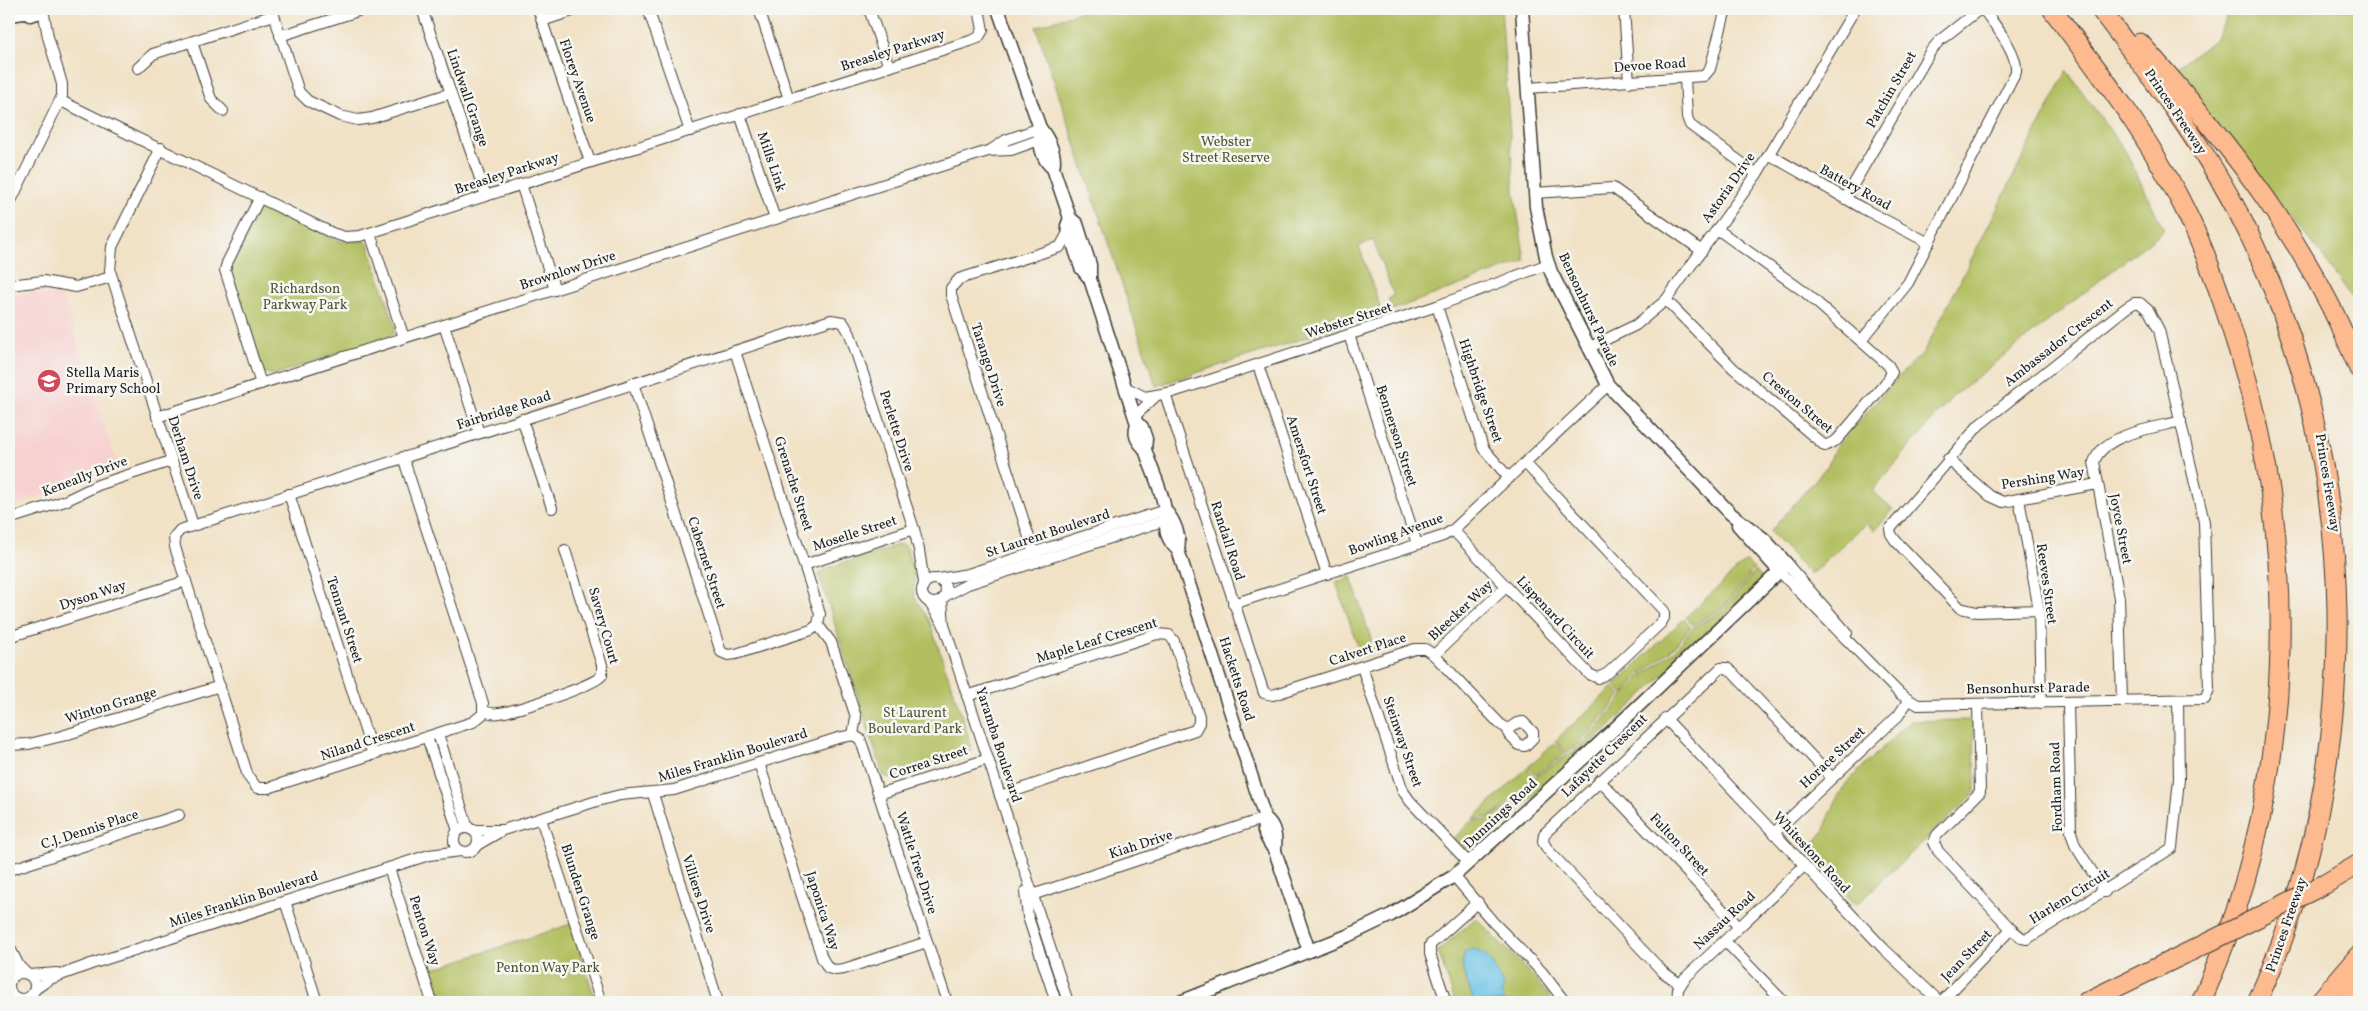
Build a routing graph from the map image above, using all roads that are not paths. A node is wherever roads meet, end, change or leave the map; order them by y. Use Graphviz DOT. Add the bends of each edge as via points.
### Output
graph roads {
  1 [pos="43,9"];
  2 [pos="364,9"];
  3 [pos="422,9"];
  4 [pos="538,9"];
  5 [pos="578,9"];
  6 [pos="648,9"];
  7 [pos="759,9"];
  8 [pos="869,9"];
  9 [pos="979,9"];
  10 [pos="998,9"];
  11 [pos="1522,9"];
  12 [pos="1624,9"];
  13 [pos="1726,9"];
  14 [pos="1855,9"];
  15 [pos="1981,9"];
  16 [pos="2052,9"];
  17 [pos="2100,9"];
  18 [pos="2109,9"];
  19 [pos="25,12"];
  20 [pos="273,12"];
  21 [pos="9,15"];
  22 [pos="542,21"];
  23 [pos="280,36"];
  24 [pos="48,37"];
  25 [pos="192,42"];
  26 [pos="889,67"];
  27 [pos="138,68"];
  28 [pos="1685,78"];
  29 [pos="1629,82"];
  30 [pos="1527,88"];
  31 [pos="451,93"];
  32 [pos="789,99"];
  33 [pos="61,101"];
  34 [pos="223,111"];
  35 [pos="740,114"];
  36 [pos="690,131"];
  37 [pos="1042,135"];
  38 [pos="161,148"];
  39 [pos="1770,155"];
  40 [pos="590,162"];
  41 [pos="1757,174"];
  42 [pos="521,184"];
  43 [pos="1534,193"];
  44 [pos="486,196"];
  45 [pos="260,197"];
  46 [pos="1845,199"];
  47 [pos="9,205"];
  48 [pos="775,219"];
  49 [pos="1069,224"];
  50 [pos="1717,229"];
  51 [pos="370,233"];
  52 [pos="1929,243"];
  53 [pos="1060,247"];
  54 [pos="1702,251"];
  55 [pos="1548,264"];
  56 [pos="1081,268"];
  57 [pos="111,277"];
  58 [pos="1090,279"];
  59 [pos="9,285"];
  60 [pos="555,290"];
  61 [pos="1666,300"];
  62 [pos="1437,306"];
  63 [pos="843,322"];
  64 [pos="444,325"];
  65 [pos="1349,335"];
  66 [pos="404,338"];
  67 [pos="1861,341"];
  68 [pos="1588,348"];
  69 [pos="735,351"];
  70 [pos="1258,365"];
  71 [pos="2359,369"];
  72 [pos="633,383"];
  73 [pos="262,384"];
  74 [pos="1608,385"];
  75 [pos="1125,387"];
  76 [pos="1161,396"];
  77 [pos="157,417"];
  78 [pos="522,419"];
  79 [pos="2181,421"];
  80 [pos="1135,424"];
  81 [pos="479,433"];
  82 [pos="404,457"];
  83 [pos="1948,459"];
  84 [pos="171,461"];
  85 [pos="1525,463"];
  86 [pos="1509,478"];
  87 [pos="2097,484"];
  88 [pos="289,494"];
  89 [pos="2019,499"];
  90 [pos="552,508"];
  91 [pos="1167,516"];
  92 [pos="9,519"];
  93 [pos="193,525"];
  94 [pos="914,530"];
  95 [pos="1453,530"];
  96 [pos="175,535"];
  97 [pos="1417,544"];
  98 [pos="565,550"];
  99 [pos="920,550"];
  100 [pos="1036,557"];
  101 [pos="804,565"];
  102 [pos="1783,568"];
  103 [pos="1327,574"];
  104 [pos="936,579"];
  105 [pos="186,581"];
  106 [pos="924,583"];
  107 [pos="1506,587"];
  108 [pos="943,598"];
  109 [pos="929,602"];
  110 [pos="1233,604"];
  111 [pos="2039,610"];
  112 [pos="818,625"];
  113 [pos="944,625"];
  114 [pos="9,638"];
  115 [pos="1434,655"];
  116 [pos="1362,667"];
  117 [pos="220,686"];
  118 [pos="1266,694"];
  119 [pos="967,696"];
  120 [pos="2206,698"];
  121 [pos="2178,700"];
  122 [pos="1908,701"];
  123 [pos="2122,701"];
  124 [pos="2041,703"];
  125 [pos="2068,703"];
  126 [pos="1978,705"];
  127 [pos="484,711"];
  128 [pos="1664,718"];
  129 [pos="1508,729"];
  130 [pos="438,734"];
  131 [pos="854,735"];
  132 [pos="427,737"];
  133 [pos="9,745"];
  134 [pos="373,755"];
  135 [pos="988,758"];
  136 [pos="759,764"];
  137 [pos="1832,778"];
  138 [pos="1599,780"];
  139 [pos="653,794"];
  140 [pos="879,794"];
  141 [pos="1000,796"];
  142 [pos="179,815"];
  143 [pos="1265,818"];
  144 [pos="541,819"];
  145 [pos="503,830"];
  146 [pos="463,831"];
  147 [pos="1774,834"];
  148 [pos="477,845"];
  149 [pos="461,851"];
  150 [pos="429,855"];
  151 [pos="1469,863"];
  152 [pos="2359,864"];
  153 [pos="1804,866"];
  154 [pos="389,868"];
  155 [pos="9,870"];
  156 [pos="1451,878"];
  157 [pos="2105,892"];
  158 [pos="1030,895"];
  159 [pos="285,901"];
  160 [pos="1475,904"];
  161 [pos="1739,927"];
  162 [pos="2011,928"];
  163 [pos="1725,941"];
  164 [pos="927,942"];
  165 [pos="10,949"];
  166 [pos="1309,951"];
  167 [pos="2359,955"];
  168 [pos="68,971"];
  169 [pos="28,975"];
  170 [pos="2359,980"];
  171 [pos="10,982"];
  172 [pos="1680,984"];
  173 [pos="33,990"];
  174 [pos="15,998"];
  175 [pos="33,1002"];
  176 [pos="318,1002"];
  177 [pos="432,1002"];
  178 [pos="601,1002"];
  179 [pos="718,1002"];
  180 [pos="946,1002"];
  181 [pos="1056,1002"];
  182 [pos="1068,1002"];
  183 [pos="1180,1002"];
  184 [pos="1446,1002"];
  185 [pos="1566,1002"];
  186 [pos="1676,1002"];
  187 [pos="1784,1002"];
  188 [pos="1941,1002"];
  189 [pos="2086,1002"];
  190 [pos="2200,1002"];
  191 [pos="2257,1002"];
  192 [pos="2319,1002"];
  193 [pos="2342,1002"];
  1 -- 19 [label="street" via="37,13"];
  1 -- 24 [label="street"];
  2 -- 23 [label="street"];
  3 -- 31 [label="street, Lindwall Grange"];
  4 -- 22 [label="street, Florey Avenue"];
  5 -- 22 [label="street"];
  6 -- 36 [label="street"];
  7 -- 32 [label="street"];
  8 -- 26 [label="street"];
  9 -- 26 [label="street, Breasley Parkway" via="984,27 978,38"];
  10 -- 37 [label="street, Hacketts Road"];
  11 -- 30 [label="street, Bensonhurst Parade"];
  12 -- 29 [label="street"];
  13 -- 28 [label="street, Devoe Road" via="1708,73"];
  14 -- 39 [label="street, Astoria Drive"];
  15 -- 46 [label="street, Patchin Street" via="1939,41 1930,52"];
  15 -- 52 [label="street" via="2002,36 2015,60 2016,72"];
  16 -- 190 [label="highway" via="2116,95 2189,218 2216,284 2247,376 2261,430 2272,498 2279,571 2281,661 2273,744 2259,826 2244,885 2228,937"];
  17 -- 191 [label="highway, Princes Freeway" via="2210,164 2269,278 2294,344 2318,425 2331,499 2339,570 2340,619 2334,733 2322,807 2298,903"];
  18 -- 71 [label="highway" via="2178,86 2272,205 2313,270"];
  19 -- 21 [label="street"];
  19 -- 24 [label="street"];
  20 -- 23 [label="street"];
  20 -- 25 [label="street"];
  22 -- 40 [label="street, Florey Avenue"];
  23 -- 31 [label="street" via="299,92 308,101 340,116 358,120 372,118"];
  24 -- 33 [label="street" via="62,84"];
  25 -- 27 [label="street" via="153,54"];
  25 -- 34 [label="street" via="211,99"];
  26 -- 32 [label="street, Breasley Parkway"];
  28 -- 29 [label="street, Devoe Road"];
  28 -- 41 [label="street" via="1686,117 1690,125"];
  29 -- 30 [label="street, Devoe Road"];
  30 -- 43 [label="street, Bensonhurst Parade"];
  31 -- 44 [label="street, Lindwall Grange"];
  32 -- 35 [label="street, Breasley Parkway"];
  33 -- 38 [label="street, Breasley Parkway"];
  33 -- 47 [label="street"];
  35 -- 36 [label="street, Breasley Parkway"];
  35 -- 48 [label="street, Mills Link"];
  36 -- 40 [label="street, Breasley Parkway"];
  37 -- 48 [label="street, Brownlow Drive" via="1011,150 988,151"];
  37 -- 49 [label="street, Hacketts Road" via="1055,161 1053,168"];
  38 -- 45 [label="street, Breasley Parkway"];
  38 -- 57 [label="street, Derham Drive" via="112,247"];
  39 -- 41 [label="street, Astoria Drive"];
  39 -- 46 [label="street, Battery Road"];
  40 -- 42 [label="street, Breasley Parkway"];
  41 -- 50 [label="street, Astoria Drive"];
  42 -- 44 [label="street, Breasley Parkway"];
  42 -- 60 [label="street"];
  43 -- 54 [label="street" via="1613,188"];
  43 -- 55 [label="street, Bensonhurst Parade"];
  44 -- 51 [label="street, Breasley Parkway"];
  45 -- 51 [label="street, Breasley Parkway" via="338,236 350,238"];
  45 -- 73 [label="street" via="225,270"];
  46 -- 52 [label="street, Battery Road"];
  48 -- 60 [label="street, Brownlow Drive"];
  49 -- 53 [label="street"];
  49 -- 56 [label="street, Hacketts Road"];
  49 -- 58 [label="street, Hacketts Road" via="1077,224 1088,257"];
  50 -- 54 [label="street, Astoria Drive"];
  50 -- 67 [label="street, Creston Street" via="1806,293"];
  51 -- 66 [label="street"];
  52 -- 67 [label="street" via="1900,296"];
  53 -- 56 [label="street" via="1068,251"];
  53 -- 100 [label="street, Tarango Drive" via="959,279 951,288"];
  54 -- 61 [label="street, Astoria Drive"];
  55 -- 62 [label="street, Webster Street"];
  55 -- 68 [label="street, Bensonhurst Parade"];
  56 -- 58 [label="street, Hacketts Road"];
  57 -- 59 [label="street" via="76,287 43,281"];
  57 -- 77 [label="street, Derham Drive"];
  58 -- 75 [label="street, Hacketts Road"];
  60 -- 64 [label="street, Brownlow Drive"];
  61 -- 67 [label="street, Creston Street" via="1733,368 1825,446 1837,440 1892,374 1888,365"];
  61 -- 68 [label="street, Astoria Drive" via="1636,325"];
  62 -- 65 [label="street, Webster Street"];
  62 -- 86 [label="street, Highbridge Street" via="1483,448"];
  63 -- 69 [label="street, Fairbridge Road" via="831,320"];
  63 -- 94 [label="street, Perlette Drive" via="850,334"];
  64 -- 66 [label="street, Brownlow Drive"];
  64 -- 81 [label="street"];
  65 -- 70 [label="street, Webster Street"];
  65 -- 97 [label="street, Bennerson Street"];
  66 -- 73 [label="street, Brownlow Drive"];
  68 -- 74 [label="street, Bensonhurst Parade"];
  69 -- 72 [label="street, Fairbridge Road"];
  69 -- 101 [label="street, Grenache Street"];
  70 -- 76 [label="street, Webster Street"];
  70 -- 103 [label="street, Amersfort Street"];
  72 -- 78 [label="street, Fairbridge Road"];
  72 -- 112 [label="street, Cabernet Street" via="721,652 736,654"];
  73 -- 77 [label="street, Brownlow Drive"];
  74 -- 85 [label="street, Bowling Avenue"];
  74 -- 102 [label="street, Bensonhurst Parade" via="1731,514 1764,540"];
  75 -- 76 [label="street, Webster Street" via="1145,397"];
  75 -- 80 [label="street, Hacketts Road"];
  76 -- 80 [label="street, Webster Street"];
  76 -- 110 [label="street, Randall Road"];
  77 -- 84 [label="street, Derham Drive"];
  78 -- 81 [label="street, Fairbridge Road"];
  78 -- 90 [label="street"];
  79 -- 83 [label="street, Ambassador Crescent" via="2159,330 2143,305 2134,303 1986,418"];
  79 -- 87 [label="street, Joyce Street" via="2130,433 2117,440 2094,460"];
  79 -- 120 [label="street, Ambassador Crescent" via="2205,531 2209,688"];
  80 -- 91 [label="street, Hacketts Road" via="1142,427 1145,449"];
  81 -- 82 [label="street, Fairbridge Road"];
  82 -- 88 [label="street, Fairbridge Road"];
  82 -- 127 [label="street"];
  83 -- 89 [label="street, Pershing Way" via="1995,500"];
  83 -- 111 [label="street, Ambassador Crescent" via="1890,528 1892,536 1960,608 1977,612"];
  84 -- 92 [label="street, Keneally Drive"];
  84 -- 93 [label="street, Derham Drive"];
  85 -- 86 [label="street, Bowling Avenue"];
  85 -- 107 [label="street, Lispenard Circuit" via="1659,604 1664,618 1608,673 1596,678"];
  86 -- 95 [label="street, Bowling Avenue"];
  87 -- 89 [label="street, Pershing Way"];
  87 -- 123 [label="street, Joyce Street" via="2119,598"];
  88 -- 93 [label="street, Fairbridge Road"];
  88 -- 134 [label="street, Tennant Street"];
  89 -- 111 [label="street, Reeves Street"];
  91 -- 100 [label="street, St Laurent Boulevard"];
  91 -- 143 [label="street, Hacketts Road" via="1180,541 1178,550"];
  93 -- 96 [label="street, Fairbridge Road"];
  94 -- 99 [label="street, Perlette Drive"];
  94 -- 101 [label="street, Moselle Street"];
  95 -- 97 [label="street, Bowling Avenue"];
  95 -- 107 [label="street, Lispenard Circuit"];
  96 -- 105 [label="street, Niland Crescent" via="174,543"];
  97 -- 103 [label="street, Bowling Avenue"];
  98 -- 127 [label="street, Savery Court" via="602,665 602,675 586,686 504,712"];
  99 -- 104 [label="street, Perlette Drive"];
  99 -- 106 [label="street, Perlette Drive"];
  100 -- 104 [label="street, St Laurent Boulevard" via="957,577"];
  100 -- 108 [label="street, St Laurent Boulevard" via="961,586"];
  101 -- 112 [label="street, Grenache Street" via="820,614"];
  102 -- 122 [label="street, Bensonhurst Parade" via="1849,634 1867,659"];
  102 -- 151 [label="street, Dunnings Road"];
  103 -- 110 [label="street, Bowling Avenue"];
  104 -- 106 [label="street"];
  104 -- 108 [label="street" via="946,589"];
  105 -- 114 [label="street, Dyson Way"];
  105 -- 117 [label="street, Niland Crescent"];
  106 -- 109 [label="street" via="922,594"];
  107 -- 115 [label="street, Bleecker Way"];
  108 -- 109 [label="street" via="936,603"];
  108 -- 113 [label="street, Yaramba Boulevard"];
  109 -- 113 [label="street, Yaramba Boulevard"];
  110 -- 118 [label="street, Randall Road" via="1260,685"];
  111 -- 124 [label="street, Reeves Street"];
  112 -- 131 [label="street" via="831,642 856,717"];
  113 -- 119 [label="street, Yaramba Boulevard"];
  115 -- 116 [label="street, Calvert Place" via="1419,648"];
  115 -- 129 [label="street"];
  116 -- 118 [label="street, Calvert Place" via="1274,695"];
  116 -- 151 [label="street, Steinway Street" via="1403,791"];
  117 -- 133 [label="street, Winton Grange" via="62,736 30,744"];
  117 -- 134 [label="street, Niland Crescent" via="248,776 257,788 265,789"];
  119 -- 135 [label="street, Yaramba Boulevard"];
  119 -- 141 [label="street, Maple Leaf Crescent" via="1157,634 1169,635 1176,646 1199,716 1196,730"];
  120 -- 121 [label="street, Bensonhurst Parade"];
  121 -- 123 [label="street, Bensonhurst Parade"];
  121 -- 157 [label="street, Harlem Circuit" via="2179,779 2174,845 2167,853"];
  122 -- 126 [label="street, Bensonhurst Parade" via="1924,706"];
  122 -- 137 [label="street, Horace Street" via="1898,716"];
  123 -- 125 [label="street, Bensonhurst Parade"];
  124 -- 125 [label="street, Bensonhurst Parade"];
  124 -- 126 [label="street, Bensonhurst Parade"];
  125 -- 157 [label="street, Fordham Road" via="2071,832 2075,845"];
  126 -- 162 [label="street, Harlem Circuit" via="1980,792 1937,835 1934,842 1938,851"];
  127 -- 130 [label="street, Niland Crescent" via="478,720"];
  128 -- 137 [label="street, Lafayette Crescent" via="1717,670 1727,668"];
  128 -- 138 [label="street, Lafayette Crescent"];
  128 -- 147 [label="street, Whitestone Road"];
  130 -- 132 [label="street, Niland Crescent"];
  130 -- 146 [label="street"];
  131 -- 136 [label="street, Miles Franklin Boulevard"];
  131 -- 140 [label="street, Wattle Tree Drive" via="862,743"];
  132 -- 134 [label="street, Niland Crescent"];
  132 -- 146 [label="street"];
  135 -- 140 [label="street, Correa Street"];
  135 -- 141 [label="street, Yaramba Boulevard"];
  136 -- 139 [label="street, Miles Franklin Boulevard"];
  136 -- 164 [label="street, Japonica Way" via="828,968 844,969"];
  137 -- 147 [label="street, Horace Street"];
  138 -- 161 [label="street, Fulton Street"];
  138 -- 172 [label="street, Lafayette Crescent" via="1547,830 1542,837 1543,842 1663,972"];
  139 -- 144 [label="street, Miles Franklin Boulevard" via="612,797"];
  139 -- 179 [label="street, Villiers Drive"];
  140 -- 164 [label="street, Wattle Tree Drive"];
  141 -- 158 [label="street, Yaramba Boulevard"];
  142 -- 155 [label="street, C.J. Dennis Place"];
  143 -- 158 [label="street, Kiah Drive"];
  143 -- 166 [label="street, Hacketts Road" via="1271,823 1276,838 1275,851"];
  144 -- 145 [label="street, Miles Franklin Boulevard"];
  144 -- 178 [label="street, Blunden Grange"];
  145 -- 146 [label="street, Miles Franklin Boulevard"];
  145 -- 148 [label="street, Miles Franklin Boulevard"];
  146 -- 148 [label="street" via="478,838"];
  146 -- 149 [label="street" via="456,846"];
  146 -- 150 [label="street, Miles Franklin Boulevard"];
  147 -- 153 [label="street, Whitestone Road"];
  148 -- 149 [label="street, Miles Franklin Boulevard" via="468,852"];
  149 -- 150 [label="street, Miles Franklin Boulevard"];
  150 -- 154 [label="street, Miles Franklin Boulevard"];
  151 -- 156 [label="street, Dunnings Road"];
  152 -- 189 [label="highway, bridge" via="2325,884"];
  153 -- 161 [label="street, Nassau Road"];
  153 -- 188 [label="street, Whitestone Road" via="1884,949"];
  154 -- 159 [label="street, Miles Franklin Boulevard"];
  154 -- 177 [label="street, Penton Way"];
  156 -- 160 [label="street"];
  156 -- 166 [label="street, Dunnings Road" via="1391,915"];
  157 -- 162 [label="street, Harlem Circuit" via="2031,938 2022,938"];
  158 -- 181 [label="street, Yaramba Boulevard" via="1028,917"];
  158 -- 182 [label="street, Yaramba Boulevard"];
  159 -- 168 [label="street, Miles Franklin Boulevard"];
  159 -- 176 [label="street"];
  160 -- 184 [label="street" via="1430,946"];
  160 -- 185 [label="street" via="1542,972"];
  161 -- 163 [label="street, Nassau Road"];
  162 -- 188 [label="street, Jean Street"];
  163 -- 172 [label="street, Nassau Road"];
  163 -- 187 [label="street"];
  164 -- 180 [label="street, Wattle Tree Drive"];
  165 -- 169 [label="street"];
  165 -- 171 [label="street"];
  166 -- 183 [label="street, Dunnings Road"];
  167 -- 192 [label="highway"];
  168 -- 169 [label="street, Miles Franklin Boulevard"];
  168 -- 173 [label="street, Miles Franklin Boulevard"];
  169 -- 171 [label="street" via="18,974"];
  169 -- 173 [label="street" via="34,982"];
  170 -- 193 [label="main road"];
  171 -- 174 [label="street"];
  172 -- 186 [label="street"];
  173 -- 174 [label="street" via="26,998"];
  173 -- 175 [label="street"];
}
